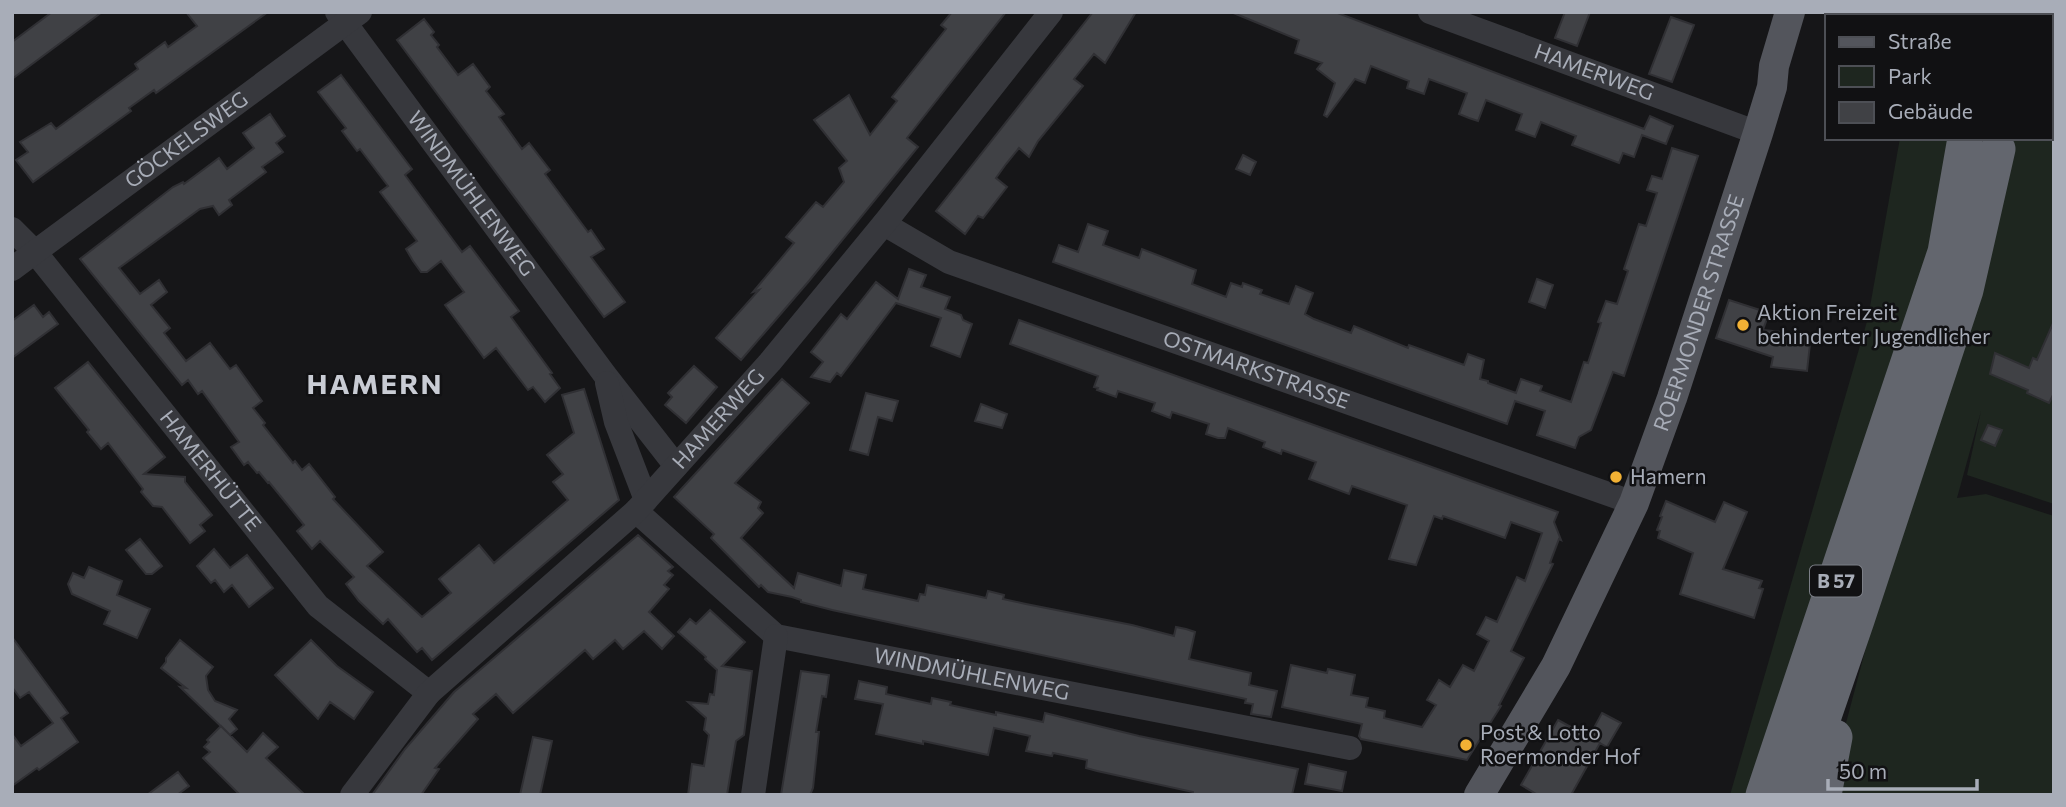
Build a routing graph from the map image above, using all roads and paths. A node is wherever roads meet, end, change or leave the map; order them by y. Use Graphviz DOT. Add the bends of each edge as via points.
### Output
graph roads {
  1 [pos="1051,12"];
  2 [pos="1430,12"];
  3 [pos="1790,12"];
  4 [pos="1807,12"];
  5 [pos="347,16"];
  6 [pos="1772,87"];
  7 [pos="1758,134"];
  8 [pos="1965,140"];
  9 [pos="1999,144"];
  10 [pos="884,224"];
  11 [pos="12,229"];
  12 [pos="35,252"];
  13 [pos="12,269"];
  14 [pos="605,375"];
  15 [pos="676,466"];
  16 [pos="1634,503"];
  17 [pos="641,505"];
  18 [pos="1857,620"];
  19 [pos="776,636"];
  20 [pos="429,693"];
  21 [pos="1350,748"];
  22 [pos="352,795"];
  23 [pos="753,795"];
  24 [pos="1479,795"];
  25 [pos="1763,795"];
  26 [pos="1797,795"];
  27 [pos="1824,795"];
  1 -- 10 [label="street, HAMERWEG"];
  2 -- 7 [label="street, HAMERWEG"];
  3 -- 6 [label="main road, ROERMONDER STRASSE" via="1773,66"];
  4 -- 6 [label="main road, ROERMONDER STRASSE"];
  5 -- 12 [label="street, GÖCKELSWEG"];
  5 -- 14 [label="street, WINDMÜHLENWEG"];
  6 -- 7 [label="main road, ROERMONDER STRASSE"];
  7 -- 16 [label="main road, ROERMONDER STRASSE"];
  8 -- 25 [label="highway, B 57" via="1945,252"];
  9 -- 18 [label="highway, B 57" via="1966,290"];
  10 -- 15 [label="street, HAMERWEG"];
  10 -- 16 [label="street, OSTMARKSTRASSE" via="949,262"];
  11 -- 12 [label="street, HAMERHÜTTE"];
  12 -- 13 [label="street, GÖCKELSWEG"];
  12 -- 20 [label="street, HAMERHÜTTE" via="318,606"];
  14 -- 15 [label="street, WINDMÜHLENWEG"];
  14 -- 17 [label="street, WINDMÜHLENWEG"];
  15 -- 17 [label="street, HAMERWEG"];
  16 -- 24 [label="main road, ROERMONDER STRASSE" via="1556,666"];
  17 -- 19 [label="street, WINDMÜHLENWEG"];
  17 -- 20 [label="street, HAMERWEG"];
  18 -- 26 [label="highway, B 57"];
  18 -- 27 [label="highway"];
  19 -- 21 [label="street, WINDMÜHLENWEG"];
  19 -- 23 [label="street"];
  20 -- 22 [label="street, HAMERWEG"];
}
